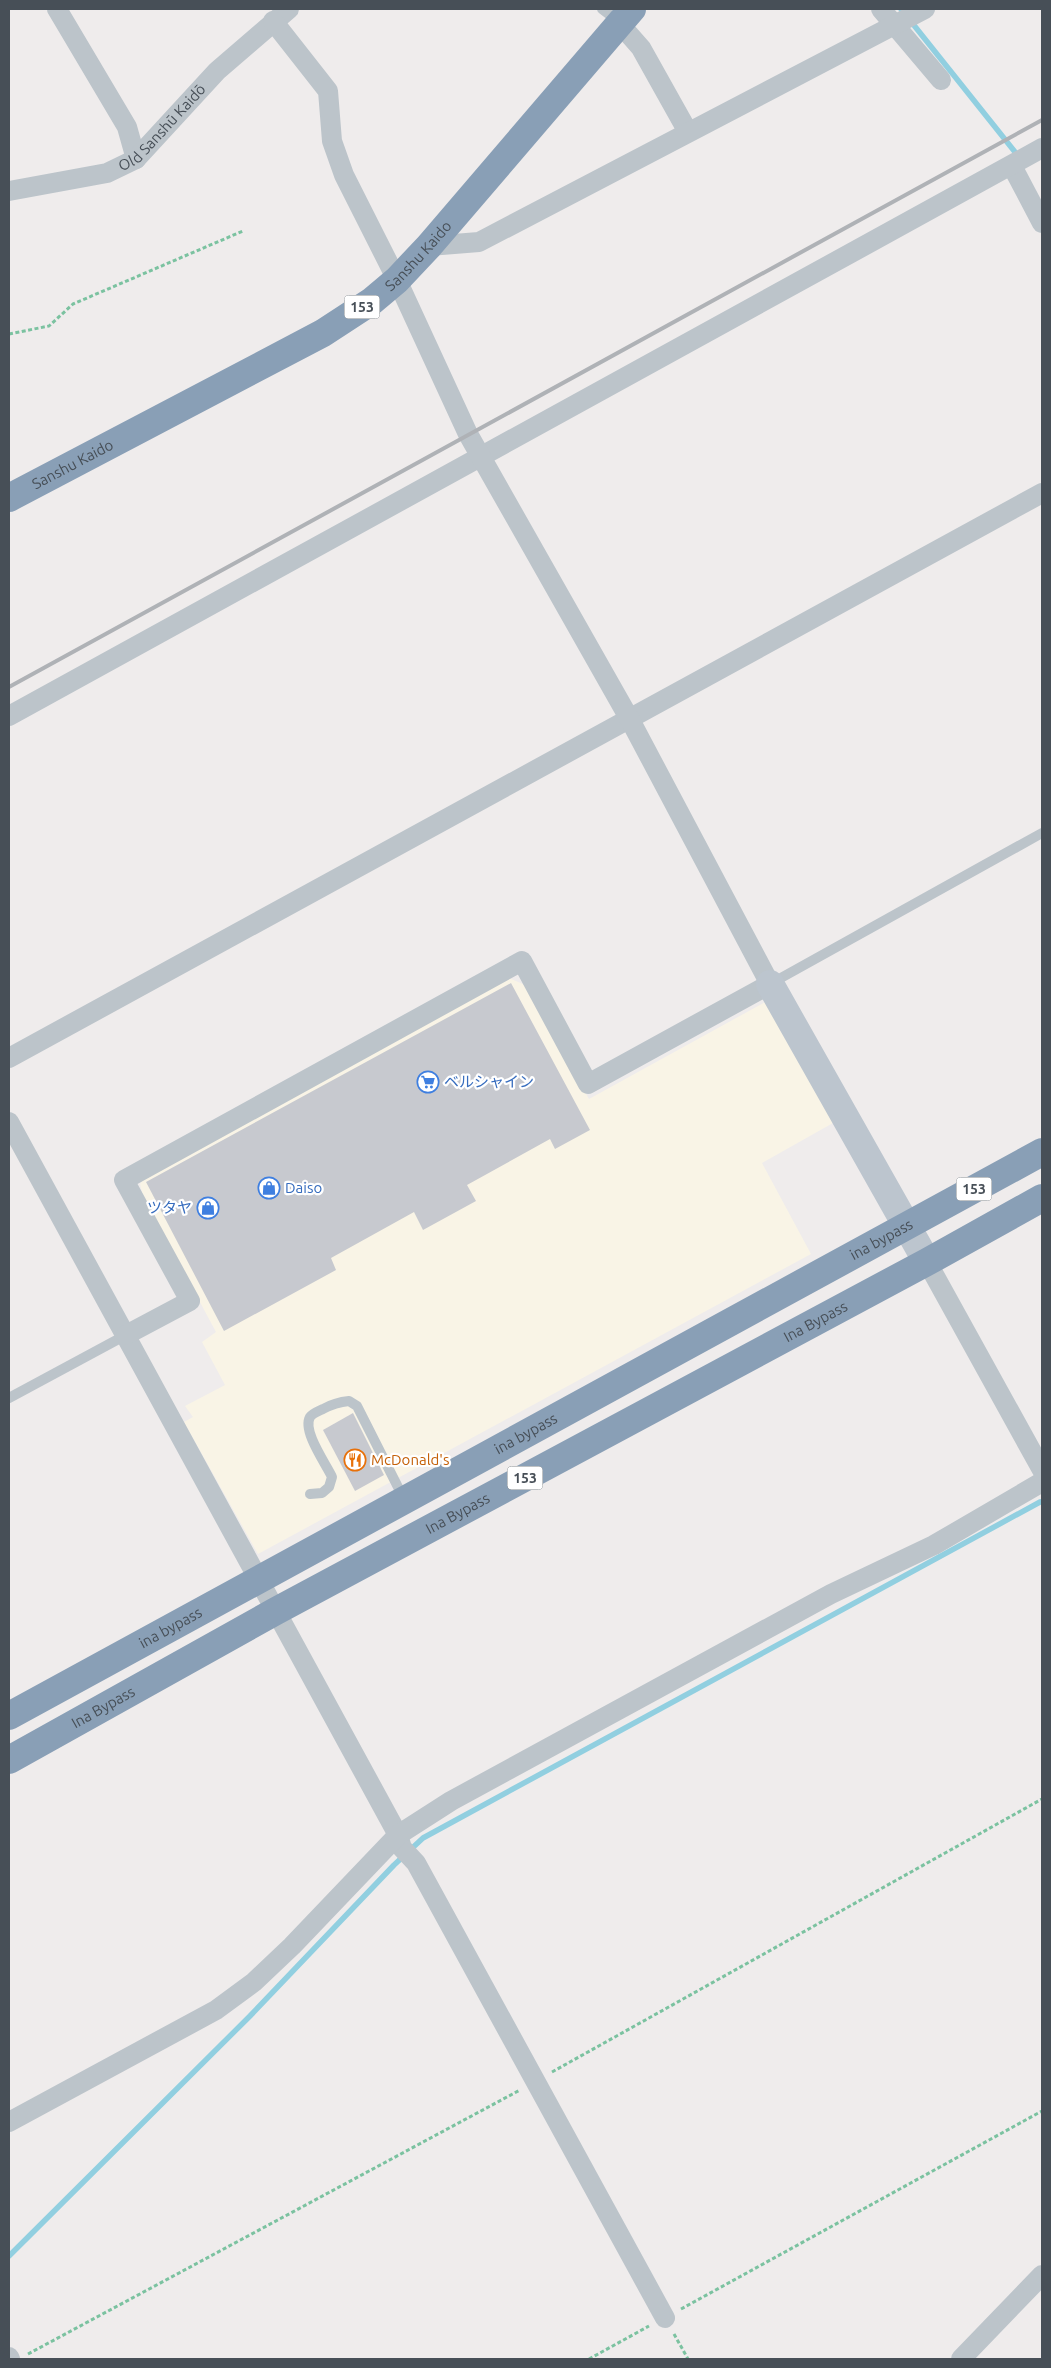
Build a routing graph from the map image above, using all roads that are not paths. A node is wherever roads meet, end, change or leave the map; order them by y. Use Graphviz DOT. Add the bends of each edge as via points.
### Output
graph roads {
  1 [pos="57,9"];
  2 [pos="881,9"];
  3 [pos="618,13"];
  4 [pos="281,15"];
  5 [pos="908,18"];
  6 [pos="941,80"];
  7 [pos="688,132"];
  8 [pos="1042,148"];
  9 [pos="136,159"];
  10 [pos="1012,166"];
  11 [pos="9,191"];
  12 [pos="1042,222"];
  13 [pos="429,246"];
  14 [pos="397,280"];
  15 [pos="480,456"];
  16 [pos="1042,493"];
  17 [pos="9,498"];
  18 [pos="9,716"];
  19 [pos="629,718"];
  20 [pos="1042,833"];
  21 [pos="770,984"];
  22 [pos="9,1058"];
  23 [pos="9,1122"];
  24 [pos="1042,1152"];
  25 [pos="1042,1198"];
  26 [pos="905,1226"];
  27 [pos="928,1262"];
  28 [pos="126,1335"];
  29 [pos="9,1398"];
  30 [pos="1042,1470"];
  31 [pos="1042,1482"];
  32 [pos="310,1494"];
  33 [pos="404,1499"];
  34 [pos="259,1578"];
  35 [pos="276,1611"];
  36 [pos="9,1716"];
  37 [pos="9,1760"];
  38 [pos="400,1842"];
  39 [pos="9,2122"];
  40 [pos="1042,2275"];
  41 [pos="665,2318"];
  42 [pos="961,2359"];
  1 -- 9 [label="street" via="128,127"];
  2 -- 5 [label="street"];
  3 -- 7 [label="street"];
  3 -- 13 [label="highway, Sanshu Kaido / 153"];
  4 -- 9 [label="street, Old Sanshū Kaidō" via="217,71"];
  4 -- 14 [label="street" via="328,91 332,141 341,167"];
  5 -- 6 [label="street"];
  5 -- 7 [label="street"];
  7 -- 13 [label="street" via="479,242"];
  8 -- 10 [label="street"];
  9 -- 11 [label="street, Old Sanshū Kaidō" via="106,173"];
  10 -- 12 [label="street"];
  10 -- 15 [label="street"];
  13 -- 14 [label="highway, Sanshu Kaido / 153"];
  14 -- 15 [label="street"];
  14 -- 17 [label="highway, Sanshu Kaido / 153" via="323,333"];
  15 -- 18 [label="street"];
  15 -- 19 [label="street"];
  16 -- 19 [label="street"];
  19 -- 21 [label="street"];
  19 -- 22 [label="street"];
  20 -- 21 [label="lane"];
  21 -- 26 [label="street"];
  21 -- 28 [label="street" via="588,1084 522,961 124,1180 190,1301"];
  23 -- 28 [label="street"];
  24 -- 26 [label="highway, ina bypass / 153"];
  25 -- 27 [label="highway, Ina Bypass / 153"];
  26 -- 27 [label="street"];
  26 -- 33 [label="highway, ina bypass / 153"];
  27 -- 30 [label="street"];
  27 -- 35 [label="highway, Ina Bypass / 153"];
  28 -- 29 [label="lane"];
  28 -- 34 [label="street"];
  31 -- 38 [label="street" via="934,1545 832,1594 468,1792"];
  32 -- 33 [label="lane" via="322,1493 329,1487 332,1477 310,1435 310,1418 336,1402 349,1401 357,1406"];
  33 -- 34 [label="highway, ina bypass / 153"];
  34 -- 35 [label="street"];
  34 -- 36 [label="highway, ina bypass / 153"];
  35 -- 37 [label="highway, Ina Bypass / 153"];
  35 -- 38 [label="street"];
  38 -- 39 [label="street" via="254,1982 216,2010"];
  38 -- 41 [label="street" via="416,1862"];
  40 -- 42 [label="street"];
}
